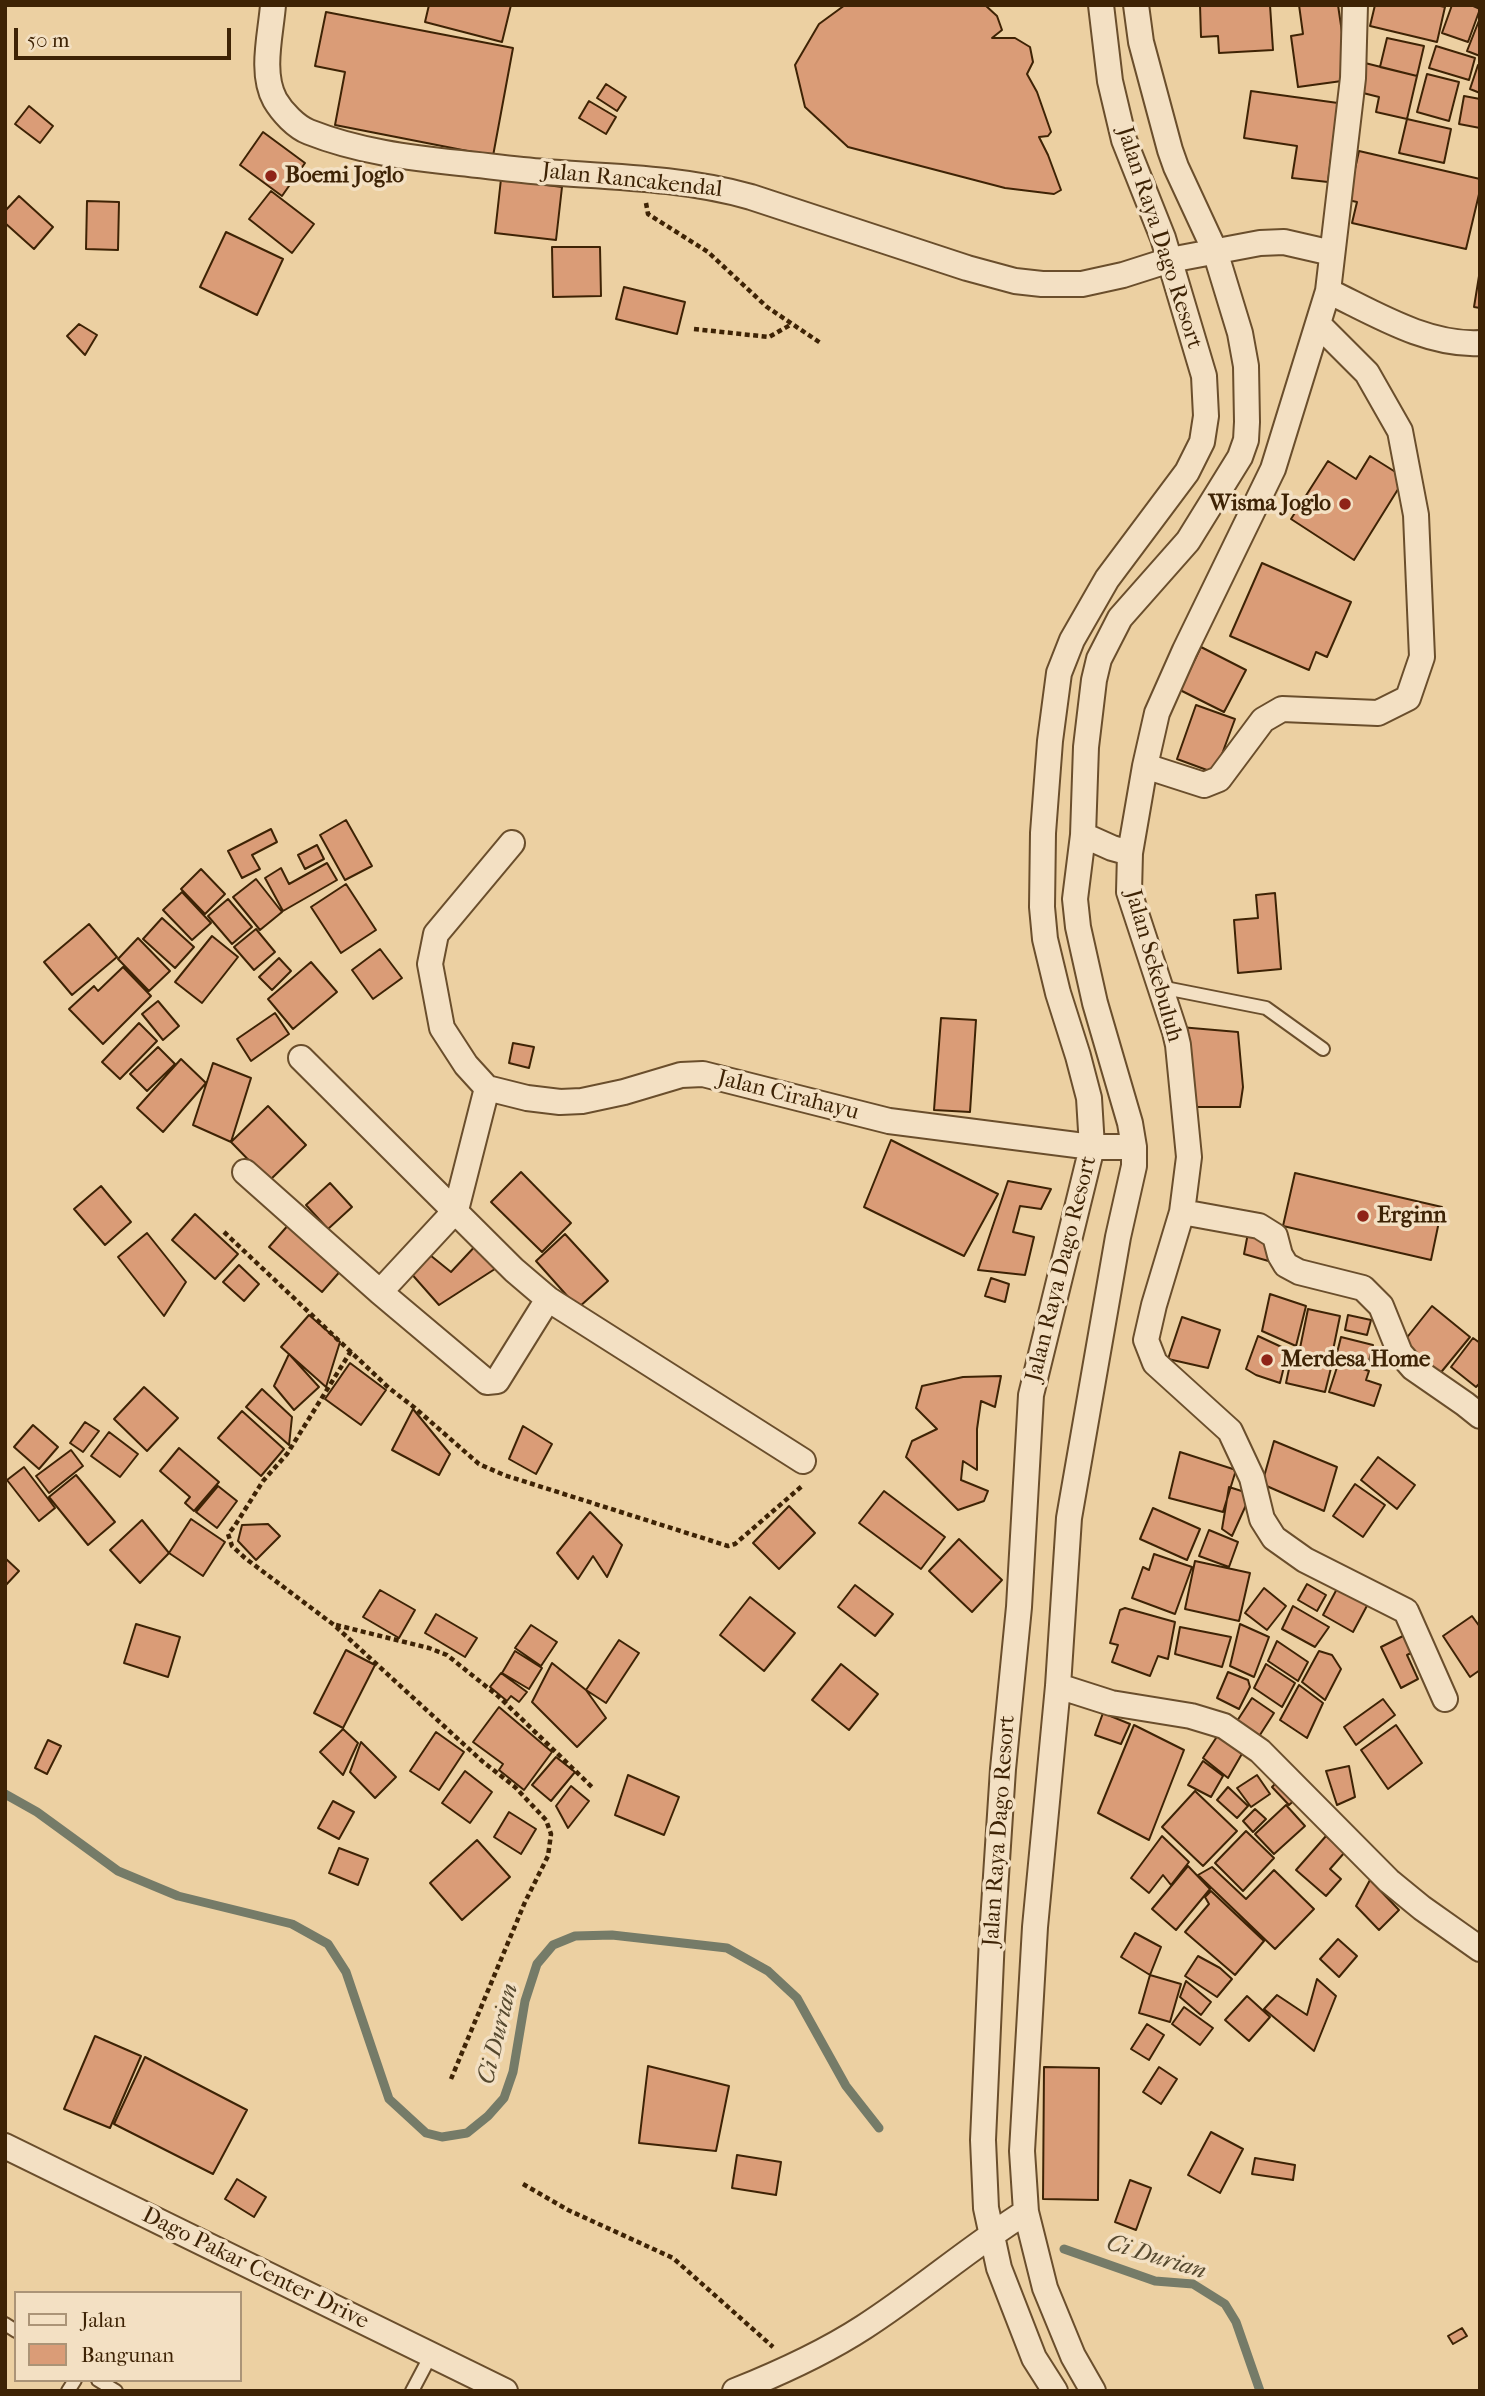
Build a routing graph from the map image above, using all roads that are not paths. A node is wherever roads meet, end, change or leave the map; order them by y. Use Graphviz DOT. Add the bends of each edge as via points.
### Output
graph roads {
  1 [pos="273,5"];
  2 [pos="1101,5"];
  3 [pos="1136,5"];
  4 [pos="1355,5"];
  5 [pos="1215,251"];
  6 [pos="1332,253"];
  7 [pos="1170,260"];
  8 [pos="1328,291"];
  9 [pos="1319,325"];
  10 [pos="1480,343"];
  11 [pos="1059,673"];
  12 [pos="1094,680"];
  13 [pos="1050,741"];
  14 [pos="1086,747"];
  15 [pos="1145,765"];
  16 [pos="1083,835"];
  17 [pos="512,843"];
  18 [pos="1130,853"];
  19 [pos="1160,987"];
  20 [pos="1323,1049"];
  21 [pos="301,1058"];
  22 [pos="486,1088"];
  23 [pos="1092,1147"];
  24 [pos="1134,1147"];
  25 [pos="245,1172"];
  26 [pos="456,1210"];
  27 [pos="1182,1212"];
  28 [pos="380,1292"];
  29 [pos="548,1299"];
  30 [pos="1480,1416"];
  31 [pos="803,1461"];
  32 [pos="1058,1686"];
  33 [pos="1445,1699"];
  34 [pos="1480,1949"];
  35 [pos="5,2146"];
  36 [pos="1026,2212"];
  37 [pos="990,2235"];
  38 [pos="431,2355"];
  39 [pos="412,2391"];
  40 [pos="505,2391"];
  41 [pos="735,2391"];
  42 [pos="1055,2391"];
  43 [pos="1093,2391"];
  1 -- 7 [label="street, Jalan Rancakendal" via="267,41 273,97 282,111 307,131 399,157 716,188 1015,281 1082,284"];
  2 -- 7 [label="street, Jalan Raya Dago Resort" via="1110,80 1124,140"];
  3 -- 5 [label="street, Jalan Raya Dago Resort" via="1141,43 1170,150"];
  4 -- 6 [label="street, Jalan Sekebuluh" via="1353,78"];
  5 -- 6 [label="street, Jalan Rancakendal" via="1284,242"];
  5 -- 7 [label="street, Jalan Rancakendal"];
  5 -- 12 [label="street, Jalan Raya Dago Resort" via="1246,366 1246,440 1188,541 1120,618 1099,659"];
  6 -- 8 [label="street, Jalan Sekebuluh"];
  7 -- 11 [label="street, Jalan Raya Dago Resort" via="1204,376 1202,442 1187,472 1107,579 1078,626"];
  8 -- 9 [label="street, Jalan Sekebuluh"];
  8 -- 10 [label="street" via="1431,337"];
  9 -- 15 [label="street, Jalan Sekebuluh" via="1273,469 1162,700"];
  9 -- 15 [label="street" via="1367,373 1401,431 1416,515 1422,657 1408,698 1378,713 1282,709 1263,720 1219,779 1204,785"];
  11 -- 12 [label="street"];
  11 -- 13 [label="street, Jalan Raya Dago Resort"];
  12 -- 14 [label="street, Jalan Raya Dago Resort"];
  13 -- 14 [label="street"];
  13 -- 23 [label="street, Jalan Raya Dago Resort" via="1043,833 1045,939 1088,1098"];
  14 -- 16 [label="street, Jalan Raya Dago Resort"];
  15 -- 18 [label="street, Jalan Sekebuluh"];
  16 -- 18 [label="street"];
  16 -- 24 [label="street, Jalan Raya Dago Resort" via="1075,899 1078,927"];
  17 -- 22 [label="street" via="436,934 430,964 442,1028"];
  18 -- 19 [label="street, Jalan Sekebuluh" via="1129,892"];
  19 -- 20 [label="lane" via="1266,1008"];
  19 -- 27 [label="street, Jalan Sekebuluh" via="1178,1045 1189,1157"];
  21 -- 26 [label="street"];
  22 -- 23 [label="street, Jalan Cirahayu" via="527,1098 582,1101 681,1075 703,1074 889,1121"];
  22 -- 26 [label="street"];
  23 -- 24 [label="street, Jalan Cirahayu"];
  23 -- 37 [label="street, Jalan Raya Dago Resort" via="1031,1395 992,1937 983,2140"];
  24 -- 32 [label="street, Jalan Raya Dago Resort" via="1069,1518"];
  25 -- 28 [label="street"];
  26 -- 28 [label="street"];
  26 -- 29 [label="street"];
  27 -- 30 [label="street" via="1259,1226 1275,1236 1286,1265 1363,1288 1381,1306 1400,1353 1413,1368"];
  27 -- 33 [label="street, Jalan Sekebuluh" via="1146,1340 1155,1363 1230,1431 1252,1478 1262,1520 1274,1538 1305,1560 1406,1611"];
  28 -- 29 [label="street" via="492,1383 498,1381"];
  29 -- 31 [label="street"];
  32 -- 34 [label="street" via="1111,1703 1224,1726 1260,1751 1389,1881"];
  32 -- 36 [label="street, Jalan Raya Dago Resort" via="1035,1927 1022,2151"];
  35 -- 38 [label="street, Dago Pakar Center Drive"];
  36 -- 37 [label="street"];
  36 -- 43 [label="street, Jalan Raya Dago Resort" via="1045,2288"];
  37 -- 41 [label="street" via="863,2328 794,2367"];
  37 -- 42 [label="street" via="1034,2358"];
  38 -- 39 [label="lane"];
  38 -- 40 [label="street, Dago Pakar Center Drive"];
}
